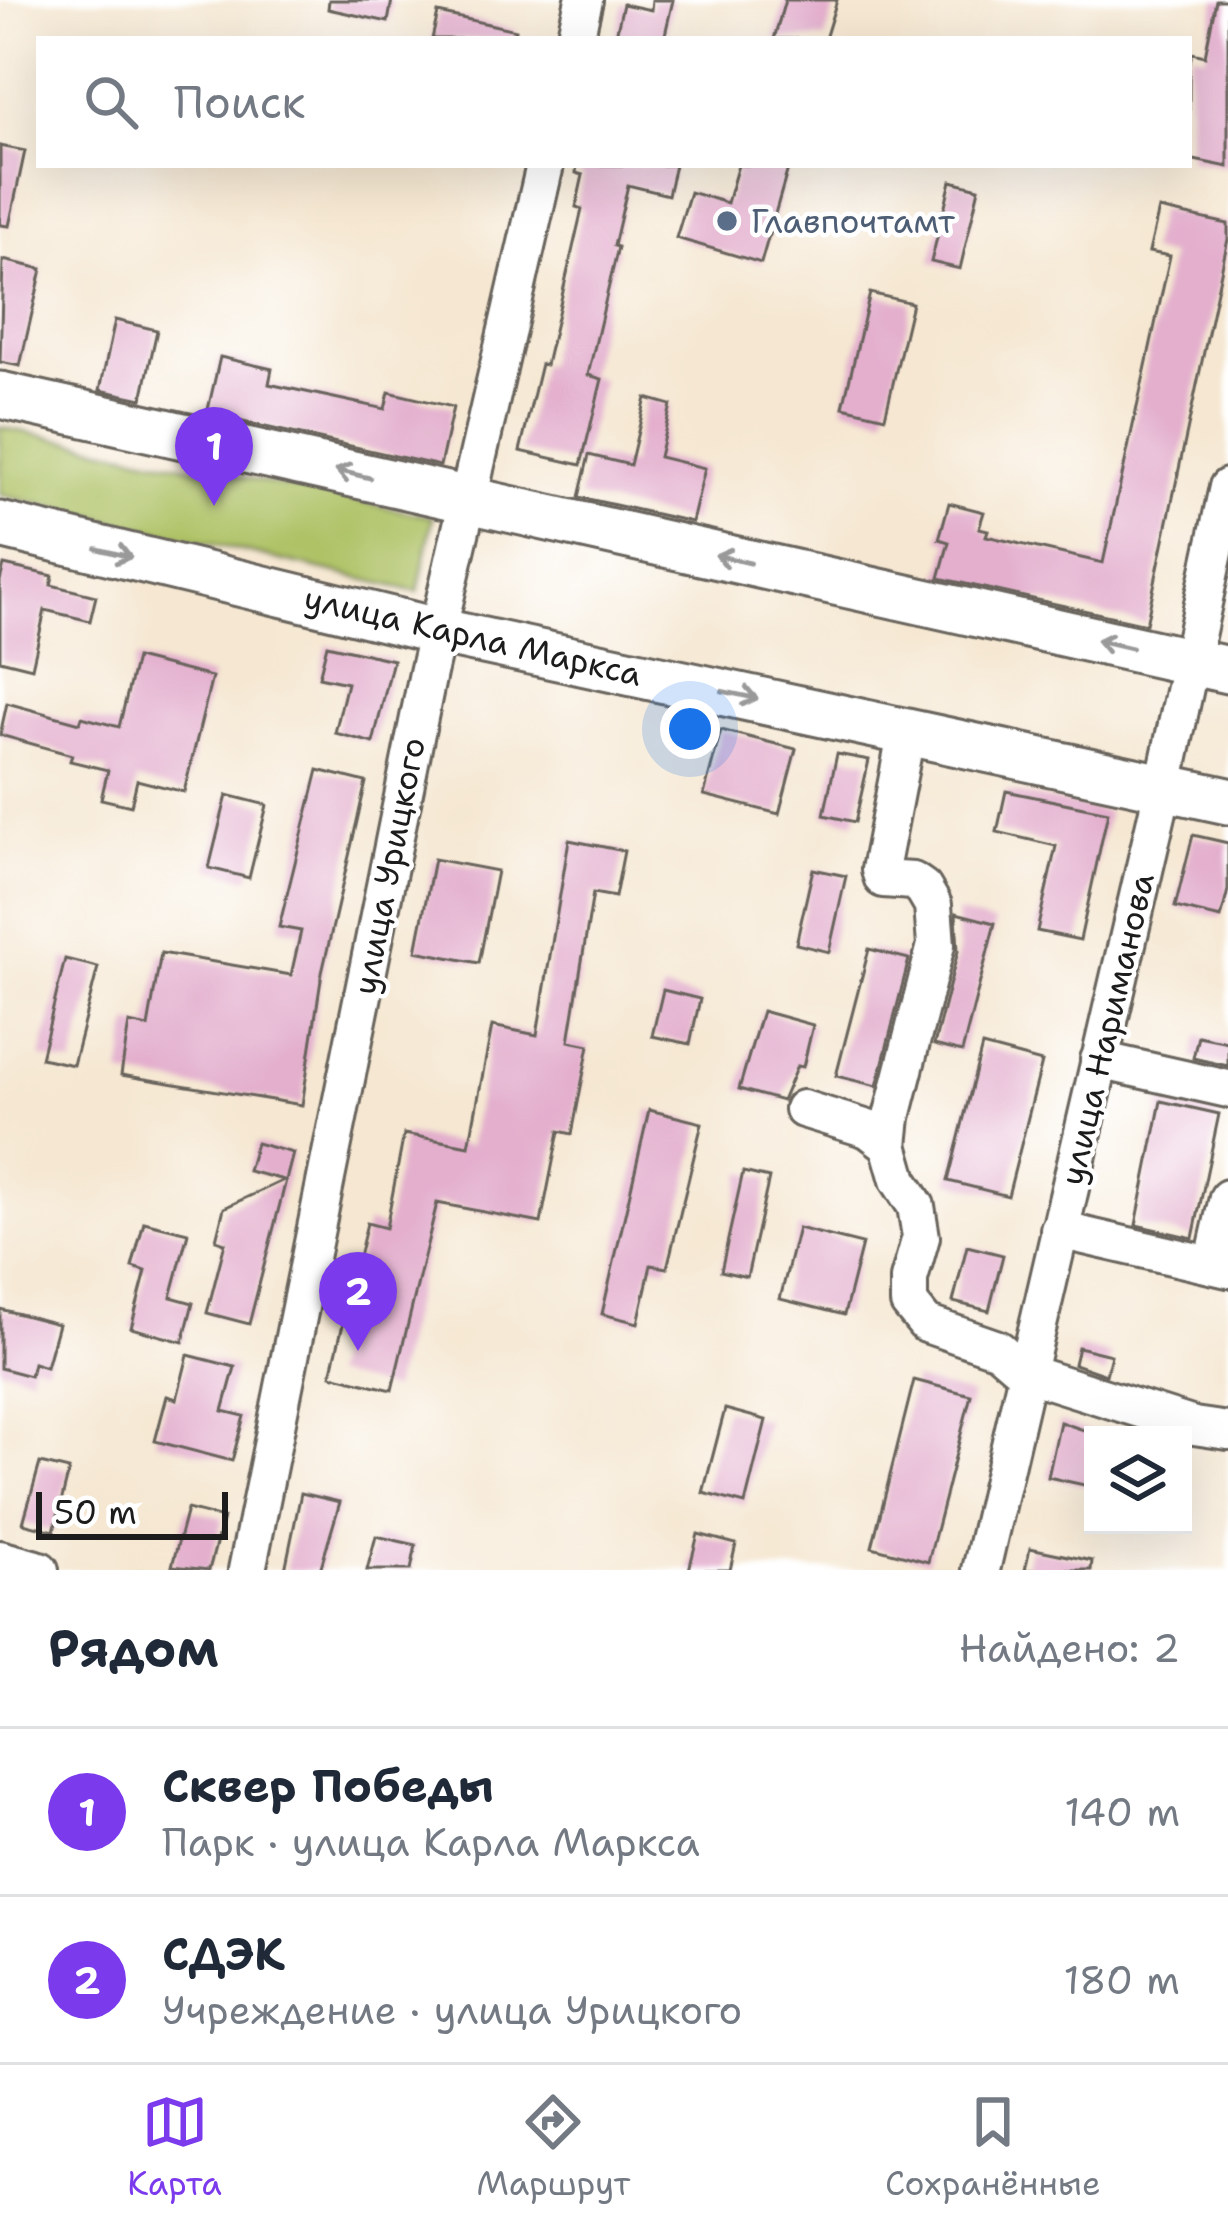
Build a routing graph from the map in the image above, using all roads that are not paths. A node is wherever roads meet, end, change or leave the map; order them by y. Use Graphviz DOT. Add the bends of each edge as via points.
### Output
graph roads {
  1 [pos="584,0"];
  2 [pos="575,36"];
  3 [pos="544,168"];
  4 [pos="0,395"];
  5 [pos="1228,487"];
  6 [pos="467,499"];
  7 [pos="0,525"];
  8 [pos="437,631"];
  9 [pos="1209,665"];
  10 [pos="907,730"];
  11 [pos="1164,785"];
  12 [pos="1228,801"];
  13 [pos="1099,1060"];
  14 [pos="1228,1089"];
  15 [pos="803,1108"];
  16 [pos="889,1145"];
  17 [pos="1228,1198"];
  18 [pos="1059,1230"];
  19 [pos="1220,1267"];
  20 [pos="1026,1373"];
  21 [pos="1228,1431"];
  22 [pos="0,1559"];
  23 [pos="40,1570"];
  24 [pos="247,1570"];
  25 [pos="981,1570"];
  1 -- 2 [label="street"];
  3 -- 6 [label="street, улица Урицкого"];
  6 -- 4 [label="main road, one-way"];
  5 -- 9 [label="street, улица Нариманова"];
  6 -- 8 [label="street, улица Урицкого"];
  9 -- 6 [label="main road, one-way"];
  7 -- 8 [label="main road, улица Карла Маркса, one-way"];
  8 -- 10 [label="main road, улица Карла Маркса, one-way"];
  8 -- 24 [label="street, улица Урицкого"];
  9 -- 11 [label="street, улица Нариманова"];
  10 -- 11 [label="main road, улица Карла Маркса"];
  10 -- 16 [label="street" via="880,870 883,879 923,888 933,904 936,945"];
  11 -- 12 [label="main road, улица Карла Маркса"];
  11 -- 13 [label="street, улица Нариманова"];
  13 -- 14 [label="street"];
  13 -- 18 [label="street, улица Нариманова"];
  15 -- 16 [label="street" via="868,1129"];
  16 -- 20 [label="street" via="921,1237 909,1304 926,1324 998,1349"];
  17 -- 19 [label="street"];
  18 -- 19 [label="street"];
  18 -- 20 [label="street, улица Нариманова"];
  20 -- 21 [label="street"];
  20 -- 25 [label="street, улица Нариманова"];
  22 -- 23 [label="street"];
}
